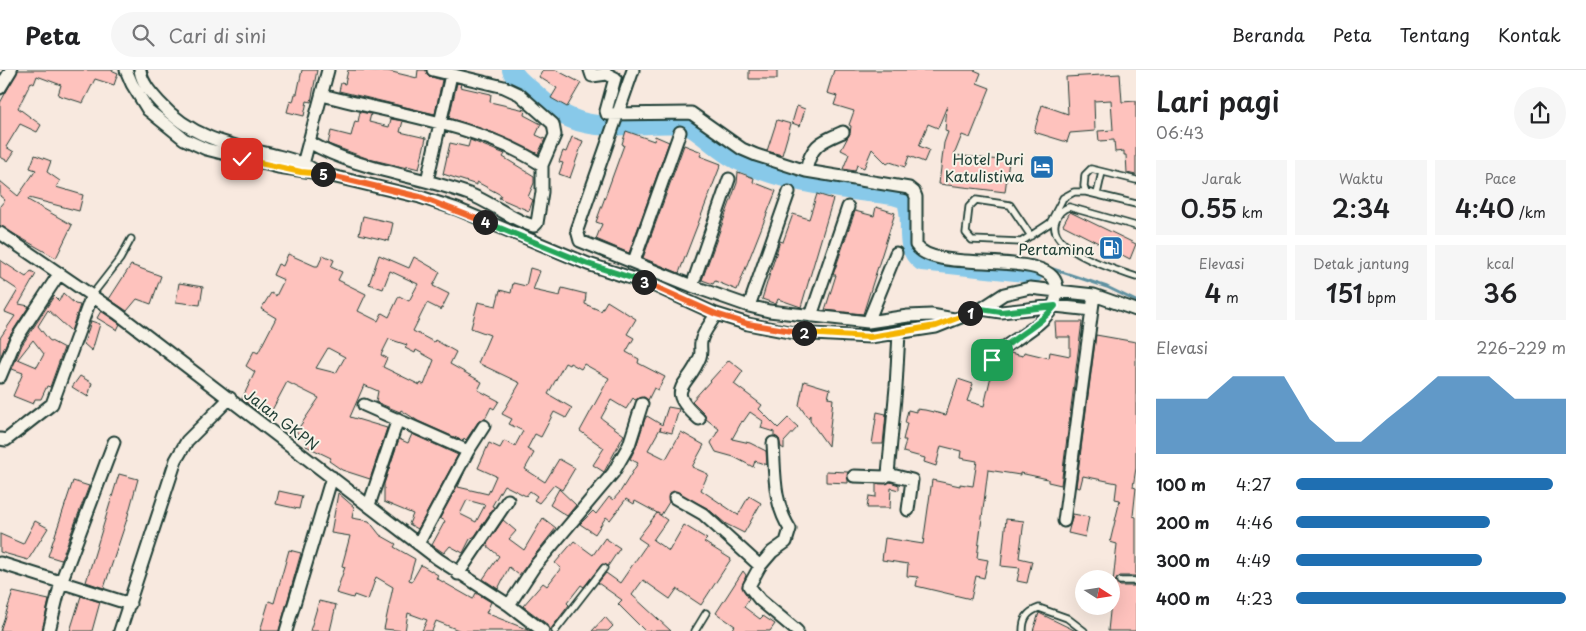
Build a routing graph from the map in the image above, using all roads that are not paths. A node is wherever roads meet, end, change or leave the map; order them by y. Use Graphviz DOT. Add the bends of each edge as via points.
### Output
graph roads {
  1 [pos="11,70"];
  2 [pos="126,70"];
  3 [pos="140,70"];
  4 [pos="328,70"];
  5 [pos="435,70"];
  6 [pos="590,70"];
  7 [pos="633,70"];
  8 [pos="451,75"];
  9 [pos="0,88"];
  10 [pos="322,96"];
  11 [pos="616,117"];
  12 [pos="440,125"];
  13 [pos="680,132"];
  14 [pos="843,132"];
  15 [pos="309,142"];
  16 [pos="542,165"];
  17 [pos="302,167"];
  18 [pos="806,171"];
  19 [pos="1102,172"];
  20 [pos="729,179"];
  21 [pos="1136,180"];
  22 [pos="428,181"];
  23 [pos="789,192"];
  24 [pos="1086,192"];
  25 [pos="1097,194"];
  26 [pos="1136,204"];
  27 [pos="848,208"];
  28 [pos="1136,226"];
  29 [pos="0,233"];
  30 [pos="1031,236"];
  31 [pos="131,239"];
  32 [pos="896,253"];
  33 [pos="634,262"];
  34 [pos="59,274"];
  35 [pos="1136,277"];
  36 [pos="692,286"];
  37 [pos="1057,290"];
  38 [pos="92,295"];
  39 [pos="1094,295"];
  40 [pos="749,306"];
  41 [pos="1055,306"];
  42 [pos="981,309"];
  43 [pos="1092,310"];
  44 [pos="1136,310"];
  45 [pos="716,314"];
  46 [pos="811,316"];
  47 [pos="954,319"];
  48 [pos="868,322"];
  49 [pos="899,333"];
  50 [pos="985,372"];
  51 [pos="0,377"];
  52 [pos="230,398"];
  53 [pos="642,404"];
  54 [pos="364,405"];
  55 [pos="398,419"];
  56 [pos="699,419"];
  57 [pos="484,426"];
  58 [pos="0,439"];
  59 [pos="114,442"];
  60 [pos="772,443"];
  61 [pos="468,451"];
  62 [pos="888,474"];
  63 [pos="854,476"];
  64 [pos="332,477"];
  65 [pos="675,498"];
  66 [pos="508,500"];
  67 [pos="369,505"];
  68 [pos="908,510"];
  69 [pos="1064,521"];
  70 [pos="418,544"];
  71 [pos="1,566"];
  72 [pos="760,566"];
  73 [pos="604,568"];
  74 [pos="458,574"];
  75 [pos="1120,581"];
  76 [pos="61,582"];
  77 [pos="1136,582"];
  78 [pos="130,604"];
  79 [pos="509,605"];
  80 [pos="706,613"];
  81 [pos="782,626"];
  82 [pos="48,631"];
  83 [pos="120,631"];
  84 [pos="286,631"];
  85 [pos="543,631"];
  86 [pos="555,631"];
  87 [pos="695,631"];
  88 [pos="797,631"];
  89 [pos="1023,631"];
  90 [pos="1084,631"];
  1 -- 9 [label="street"];
  2 -- 17 [label="street" via="148,110 184,139 242,159"];
  3 -- 17 [label="street" via="147,89 169,113 195,133"];
  4 -- 10 [label="street"];
  5 -- 8 [label="street"];
  6 -- 11 [label="street" via="592,76 607,74 615,78 606,113"];
  7 -- 11 [label="street"];
  8 -- 12 [label="street"];
  8 -- 16 [label="street" via="511,90 550,120 556,135"];
  10 -- 12 [label="street"];
  10 -- 15 [label="street"];
  11 -- 18 [label="street" via="691,113 742,149"];
  11 -- 33 [label="street" via="577,230 580,241"];
  12 -- 16 [label="street" via="508,146"];
  12 -- 22 [label="street"];
  13 -- 33 [label="street"];
  14 -- 18 [label="street" via="817,145 809,154"];
  15 -- 17 [label="street"];
  15 -- 22 [label="street" via="344,160"];
  16 -- 22 [label="street" via="542,192 538,222 534,226 488,201"];
  17 -- 45 [label="street" via="457,209 561,254 655,286"];
  18 -- 37 [label="street" via="909,188 916,197 916,245 919,252 942,259 1035,268 1052,276"];
  19 -- 21 [label="lane"];
  19 -- 24 [label="lane" via="1088,170 1084,186"];
  19 -- 25 [label="lane"];
  20 -- 36 [label="street"];
  23 -- 40 [label="street"];
  24 -- 25 [label="lane"];
  24 -- 30 [label="lane" via="1074,192 1063,198 1050,223"];
  25 -- 26 [label="lane"];
  27 -- 46 [label="street"];
  28 -- 35 [label="lane" via="1069,207 1059,214 1054,225 1059,240 1076,252"];
  29 -- 34 [label="street, Jalan GKPN"];
  30 -- 30 [label="lane" via="1022,242 972,240 966,233 969,207 976,200 1010,205"];
  31 -- 38 [label="lane"];
  32 -- 48 [label="street"];
  33 -- 36 [label="street"];
  34 -- 38 [label="street, Jalan GKPN"];
  34 -- 51 [label="street" via="15,341"];
  36 -- 40 [label="street"];
  37 -- 39 [label="street"];
  37 -- 41 [label="street"];
  37 -- 42 [label="street" via="1030,288 1004,294"];
  38 -- 52 [label="street, Jalan GKPN"];
  38 -- 58 [label="street" via="52,404 6,440"];
  39 -- 43 [label="street"];
  39 -- 44 [label="street"];
  40 -- 46 [label="street"];
  41 -- 42 [label="street" via="1001,312"];
  41 -- 43 [label="street"];
  41 -- 50 [label="street" via="1040,322 999,352"];
  42 -- 47 [label="street"];
  43 -- 69 [label="street"];
  45 -- 49 [label="street" via="748,324 794,332 870,337"];
  45 -- 56 [label="street" via="701,339 700,359 683,383 680,397 684,406"];
  46 -- 48 [label="street"];
  47 -- 48 [label="street" via="915,316"];
  47 -- 49 [label="street"];
  49 -- 62 [label="street"];
  52 -- 64 [label="street, Jalan GKPN"];
  52 -- 78 [label="street" via="187,441 176,460"];
  53 -- 79 [label="street" via="629,445 614,473 534,567"];
  54 -- 55 [label="street"];
  55 -- 61 [label="street"];
  55 -- 67 [label="street"];
  57 -- 61 [label="street"];
  59 -- 76 [label="street"];
  60 -- 72 [label="street" via="780,514 790,528 786,542"];
  61 -- 70 [label="street"];
  62 -- 63 [label="street" via="885,477"];
  62 -- 68 [label="street" via="912,480"];
  64 -- 67 [label="street, Jalan GKPN"];
  64 -- 84 [label="street"];
  65 -- 72 [label="street" via="703,514"];
  66 -- 74 [label="street"];
  67 -- 70 [label="street, Jalan GKPN"];
  70 -- 74 [label="street, Jalan GKPN"];
  71 -- 76 [label="street"];
  72 -- 81 [label="street" via="750,581 751,591"];
  73 -- 86 [label="lane"];
  74 -- 79 [label="street, Jalan GKPN"];
  75 -- 77 [label="lane"];
  76 -- 78 [label="street"];
  76 -- 82 [label="street"];
  78 -- 83 [label="street"];
  79 -- 85 [label="street, Jalan GKPN"];
  80 -- 87 [label="lane"];
  81 -- 88 [label="street"];
  89 -- 90 [label="lane" via="1023,622 1030,612 1039,608 1067,618"];
}
